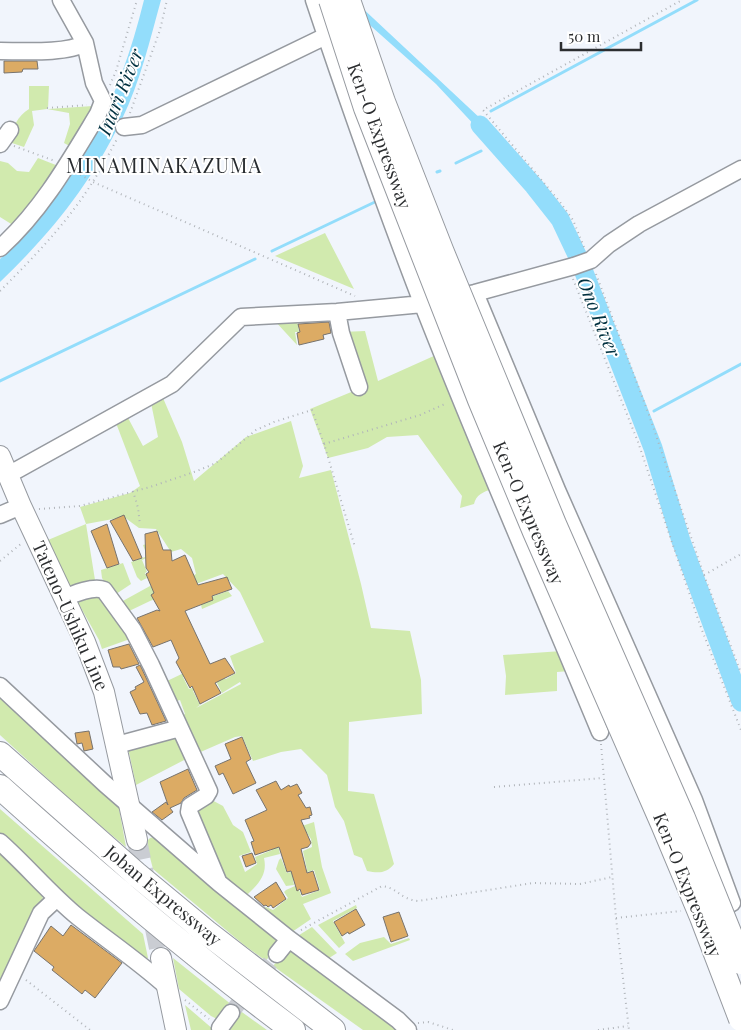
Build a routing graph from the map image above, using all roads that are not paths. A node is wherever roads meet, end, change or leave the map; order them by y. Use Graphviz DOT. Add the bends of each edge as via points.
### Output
graph roads {
  1 [pos="61,0"];
  2 [pos="314,0"];
  3 [pos="331,0"];
  4 [pos="348,0"];
  5 [pos="326,36"];
  6 [pos="85,43"];
  7 [pos="0,51"];
  8 [pos="124,127"];
  9 [pos="741,169"];
  10 [pos="0,248"];
  11 [pos="474,293"];
  12 [pos="423,304"];
  13 [pos="337,312"];
  14 [pos="358,387"];
  15 [pos="0,456"];
  16 [pos="8,475"];
  17 [pos="23,511"];
  18 [pos="0,515"];
  19 [pos="64,599"];
  20 [pos="638,675"];
  21 [pos="0,686"];
  22 [pos="586,698"];
  23 [pos="180,728"];
  24 [pos="600,732"];
  25 [pos="117,745"];
  26 [pos="0,754"];
  27 [pos="0,787"];
  28 [pos="129,805"];
  29 [pos="195,828"];
  30 [pos="136,840"];
  31 [pos="0,842"];
  32 [pos="172,843"];
  33 [pos="219,884"];
  34 [pos="57,898"];
  35 [pos="732,903"];
  36 [pos="288,939"];
  37 [pos="277,954"];
  38 [pos="161,958"];
  39 [pos="741,962"];
  40 [pos="166,986"];
  41 [pos="0,1000"];
  42 [pos="231,1013"];
  43 [pos="741,1019"];
  44 [pos="220,1028"];
  45 [pos="406,1028"];
  46 [pos="176,1030"];
  47 [pos="292,1030"];
  48 [pos="333,1030"];
  1 -- 6 [label="street"];
  2 -- 5 [label="street"];
  3 -- 43 [label="highway, Ken-O Expressway, bridge" via="366,108 480,400 670,841"];
  4 -- 39 [label="highway, Ken-O Expressway, bridge" via="383,102 441,250"];
  5 -- 8 [label="street" via="142,125"];
  5 -- 12 [label="street"];
  6 -- 7 [label="street" via="75,48"];
  6 -- 10 [label="street" via="102,103 98,114 35,211"];
  9 -- 11 [label="street" via="639,224 582,263"];
  11 -- 12 [label="street"];
  11 -- 20 [label="street"];
  12 -- 13 [label="street"];
  12 -- 22 [label="street"];
  13 -- 14 [label="street" via="340,333"];
  13 -- 16 [label="street" via="241,317 172,384"];
  15 -- 16 [label="main road, Tateno-Ushiku Line"];
  16 -- 17 [label="main road, Tateno-Ushiku Line"];
  17 -- 18 [label="street"];
  17 -- 19 [label="main road, Tateno-Ushiku Line"];
  19 -- 23 [label="street" via="99,588 104,590 133,630"];
  19 -- 25 [label="main road, Tateno-Ushiku Line" via="95,665"];
  20 -- 22 [label="street"];
  20 -- 35 [label="street" via="694,800"];
  21 -- 28 [label="street"];
  22 -- 24 [label="street"];
  23 -- 25 [label="street"];
  23 -- 29 [label="street" via="209,790 206,796 190,806"];
  25 -- 28 [label="main road, Tateno-Ushiku Line"];
  26 -- 48 [label="highway, Joban Expressway" via="136,874"];
  27 -- 47 [label="highway, Joban Expressway" via="166,930"];
  28 -- 30 [label="main road, Tateno-Ushiku Line"];
  28 -- 32 [label="street"];
  29 -- 32 [label="street"];
  29 -- 33 [label="street"];
  31 -- 34 [label="street"];
  32 -- 33 [label="street"];
  33 -- 36 [label="street"];
  34 -- 40 [label="street"];
  34 -- 41 [label="street" via="41,912"];
  36 -- 37 [label="street"];
  36 -- 45 [label="street"];
  38 -- 40 [label="main road"];
  40 -- 46 [label="main road"];
  42 -- 44 [label="street"];
}
